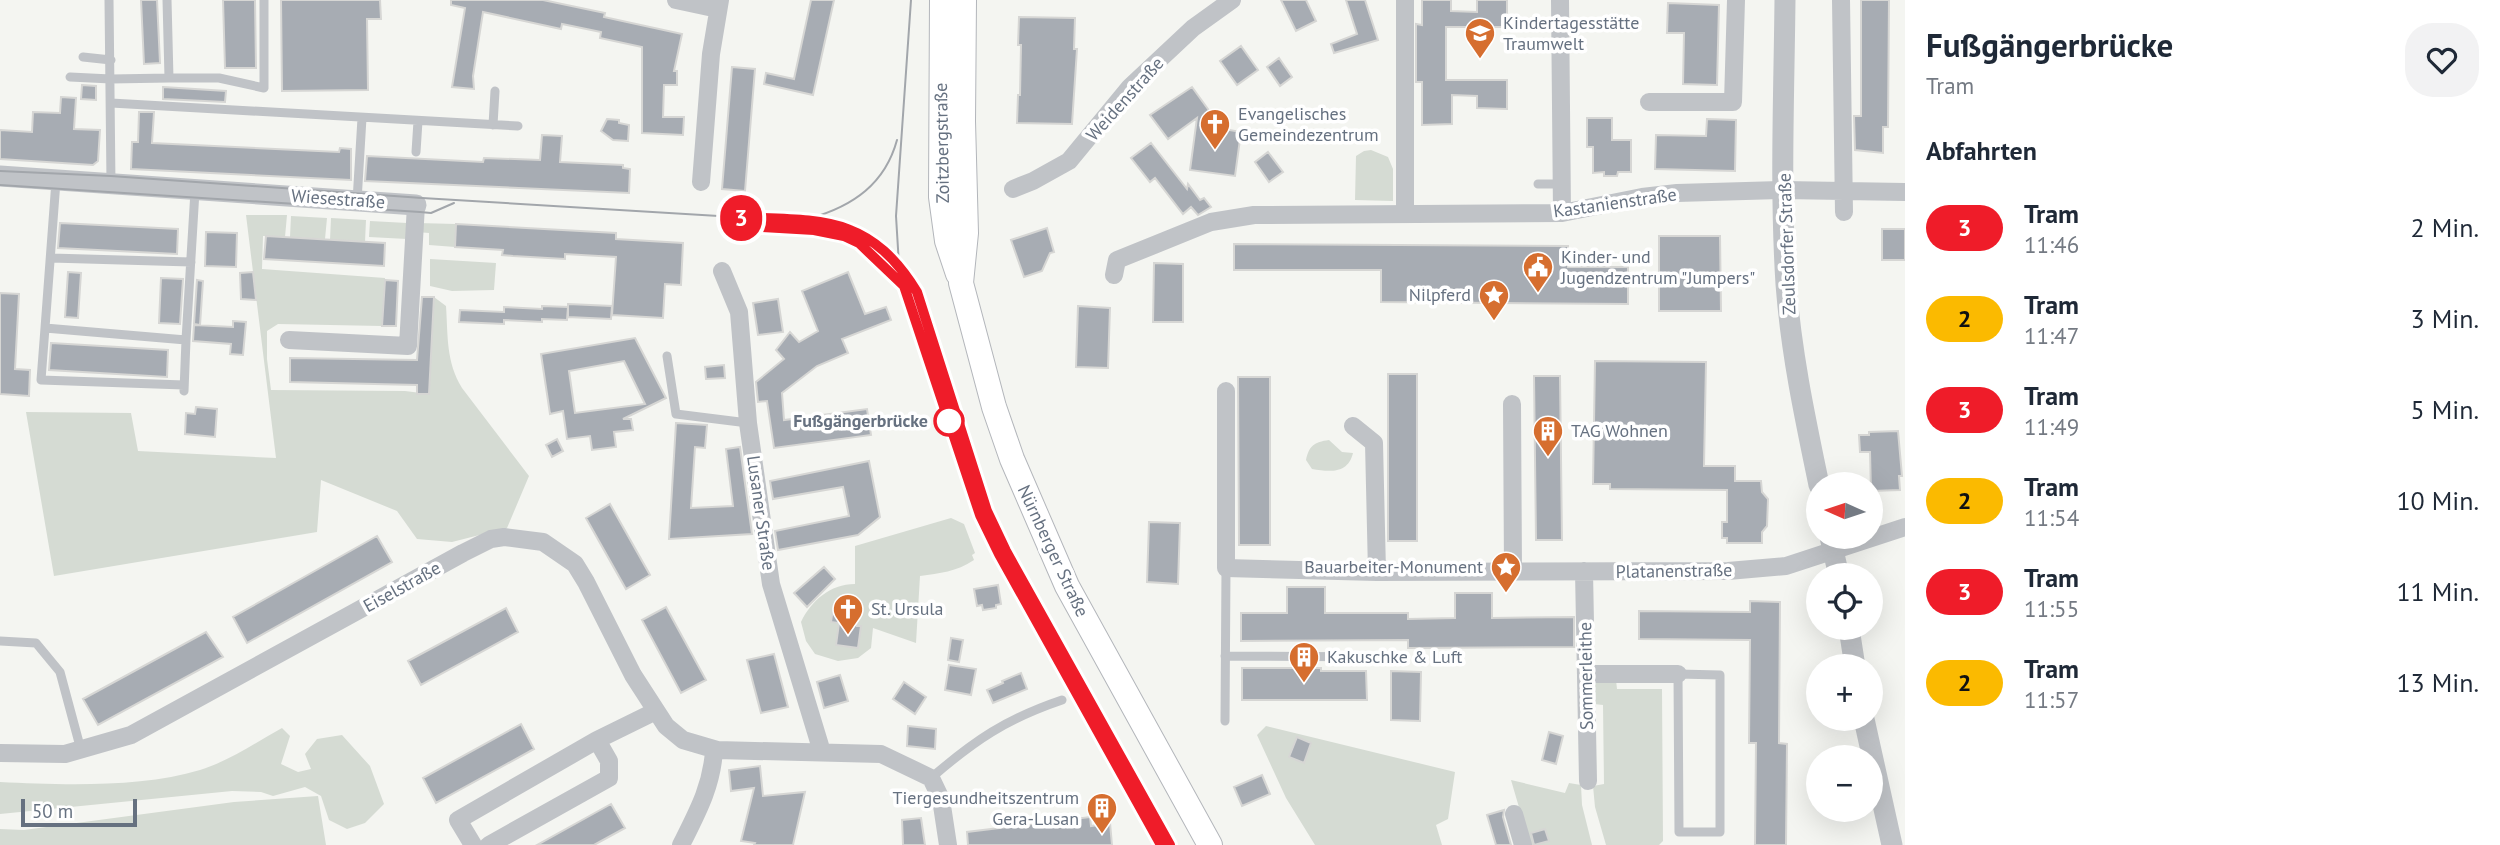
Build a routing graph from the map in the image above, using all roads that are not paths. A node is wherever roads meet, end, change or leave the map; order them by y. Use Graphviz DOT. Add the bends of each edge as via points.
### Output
graph roads {
  1 [pos="109,0"];
  2 [pos="167,0"];
  3 [pos="264,0"];
  4 [pos="676,0"];
  5 [pos="942,0"];
  6 [pos="964,0"];
  7 [pos="1232,0"];
  8 [pos="1405,0"];
  9 [pos="1560,0"];
  10 [pos="1737,0"];
  11 [pos="1786,0"];
  12 [pos="1841,0"];
  13 [pos="719,4"];
  14 [pos="83,57"];
  15 [pos="111,60"];
  16 [pos="70,77"];
  17 [pos="169,78"];
  18 [pos="111,79"];
  19 [pos="495,91"];
  20 [pos="1649,102"];
  21 [pos="111,103"];
  22 [pos="362,118"];
  23 [pos="418,121"];
  24 [pos="493,125"];
  25 [pos="518,126"];
  26 [pos="416,152"];
  27 [pos="0,176"];
  28 [pos="56,180"];
  29 [pos="701,182"];
  30 [pos="111,183"];
  31 [pos="1538,184"];
  32 [pos="1561,184"];
  33 [pos="195,189"];
  34 [pos="1013,189"];
  35 [pos="1783,190"];
  36 [pos="1844,192"];
  37 [pos="1905,192"];
  38 [pos="358,201"];
  39 [pos="416,205"];
  40 [pos="1844,212"];
  41 [pos="1563,213"];
  42 [pos="1405,214"];
  43 [pos="966,233"];
  44 [pos="51,258"];
  45 [pos="191,262"];
  46 [pos="722,271"];
  47 [pos="1115,275"];
  48 [pos="961,283"];
  49 [pos="45,328"];
  50 [pos="186,340"];
  51 [pos="289,340"];
  52 [pos="667,356"];
  53 [pos="1226,391"];
  54 [pos="1512,404"];
  55 [pos="748,424"];
  56 [pos="1353,426"];
  57 [pos="1816,472"];
  58 [pos="1905,527"];
  59 [pos="1883,532"];
  60 [pos="1819,550"];
  61 [pos="1226,568"];
  62 [pos="1513,571"];
  63 [pos="1584,571"];
  64 [pos="1377,572"];
  65 [pos="0,640"];
  66 [pos="1225,656"];
  67 [pos="1386,657"];
  68 [pos="1586,674"];
  69 [pos="1678,674"];
  70 [pos="1062,700"];
  71 [pos="656,711"];
  72 [pos="1225,721"];
  73 [pos="1867,731"];
  74 [pos="597,740"];
  75 [pos="714,750"];
  76 [pos="81,751"];
  77 [pos="822,752"];
  78 [pos="0,753"];
  79 [pos="931,778"];
  80 [pos="1588,781"];
  81 [pos="1514,814"];
  82 [pos="473,845"];
  83 [pos="489,845"];
  84 [pos="681,845"];
  85 [pos="948,845"];
  86 [pos="1210,845"];
  87 [pos="1523,845"];
  88 [pos="1892,845"];
  1 -- 15 [label="lane"];
  2 -- 17 [label="lane"];
  3 -- 17 [label="lane" via="264,88 219,78"];
  4 -- 13 [label="street"];
  5 -- 48 [label="main road, Zoitzbergstraße" via="941,197 947,241"];
  6 -- 43 [label="main road, Zoitzbergstraße"];
  7 -- 34 [label="street, Weidenstraße" via="1193,28 1130,87 1069,161"];
  8 -- 42 [label="street"];
  9 -- 32 [label="street"];
  10 -- 20 [label="street" via="1733,103"];
  11 -- 35 [label="street, Zeulsdorfer Straße"];
  12 -- 36 [label="street"];
  13 -- 29 [label="street"];
  14 -- 15 [label="lane"];
  15 -- 18 [label="lane"];
  16 -- 18 [label="lane"];
  17 -- 18 [label="lane"];
  18 -- 21 [label="lane"];
  19 -- 24 [label="lane"];
  21 -- 22 [label="lane"];
  21 -- 30 [label="lane"];
  22 -- 23 [label="lane"];
  22 -- 38 [label="lane"];
  23 -- 24 [label="lane"];
  23 -- 26 [label="lane"];
  24 -- 25 [label="lane"];
  27 -- 28 [label="street, Wiesestraße"];
  28 -- 30 [label="street, Wiesestraße"];
  28 -- 44 [label="lane"];
  30 -- 33 [label="street, Wiesestraße"];
  31 -- 32 [label="lane"];
  32 -- 41 [label="street"];
  33 -- 38 [label="street, Wiesestraße"];
  33 -- 45 [label="lane"];
  35 -- 36 [label="street, Kastanienstraße"];
  35 -- 41 [label="street, Kastanienstraße" via="1665,195"];
  35 -- 57 [label="street, Zeulsdorfer Straße" via="1789,315"];
  36 -- 37 [label="street, Kastanienstraße"];
  36 -- 40 [label="street"];
  38 -- 39 [label="street, Wiesestraße"];
  39 -- 51 [label="street, Wiesestraße" via="408,346"];
  41 -- 42 [label="street, Kastanienstraße"];
  42 -- 47 [label="street, Kastanienstraße" via="1254,215 1212,222 1117,260"];
  43 -- 48 [label="main road, Nürnberger Straße"];
  44 -- 45 [label="lane"];
  44 -- 49 [label="lane"];
  45 -- 50 [label="lane"];
  46 -- 55 [label="street, Lusaner Straße" via="739,312"];
  48 -- 86 [label="main road, Nürnberger Straße" via="994,407 1045,540"];
  49 -- 50 [label="lane"];
  49 -- 50 [label="lane" via="41,380 184,388"];
  52 -- 55 [label="lane" via="676,414"];
  53 -- 61 [label="street"];
  54 -- 62 [label="street"];
  55 -- 77 [label="street, Lusaner Straße" via="771,584"];
  56 -- 64 [label="street" via="1374,443"];
  58 -- 59 [label="street, Platanenstraße"];
  60 -- 63 [label="street, Platanenstraße" via="1786,566 1728,571"];
  61 -- 64 [label="street, Platanenstraße"];
  61 -- 66 [label="lane"];
  62 -- 63 [label="street, Platanenstraße"];
  62 -- 64 [label="street, Platanenstraße"];
  63 -- 68 [label="street, Sommerleithe"];
  65 -- 76 [label="lane" via="36,643 60,673"];
  66 -- 67 [label="lane"];
  66 -- 72 [label="lane"];
  68 -- 69 [label="street"];
  68 -- 80 [label="street, Sommerleithe"];
  69 -- 69 [label="lane" via="1679,832 1720,832 1720,675"];
  70 -- 79 [label="lane" via="995,728"];
  71 -- 74 [label="street"];
  71 -- 75 [label="street, Eiselstraße" via="683,740"];
  71 -- 76 [label="street, Eiselstraße" via="575,564 543,542 504,537 463,553 131,735"];
  73 -- 88 [label="street"];
  74 -- 82 [label="street" via="458,820"];
  74 -- 83 [label="street" via="609,761 610,778"];
  75 -- 77 [label="street"];
  75 -- 84 [label="street" via="713,773"];
  76 -- 78 [label="street, Eiselstraße"];
  77 -- 79 [label="street" via="881,754"];
  79 -- 85 [label="street" via="941,799"];
  81 -- 87 [label="street"];
}
